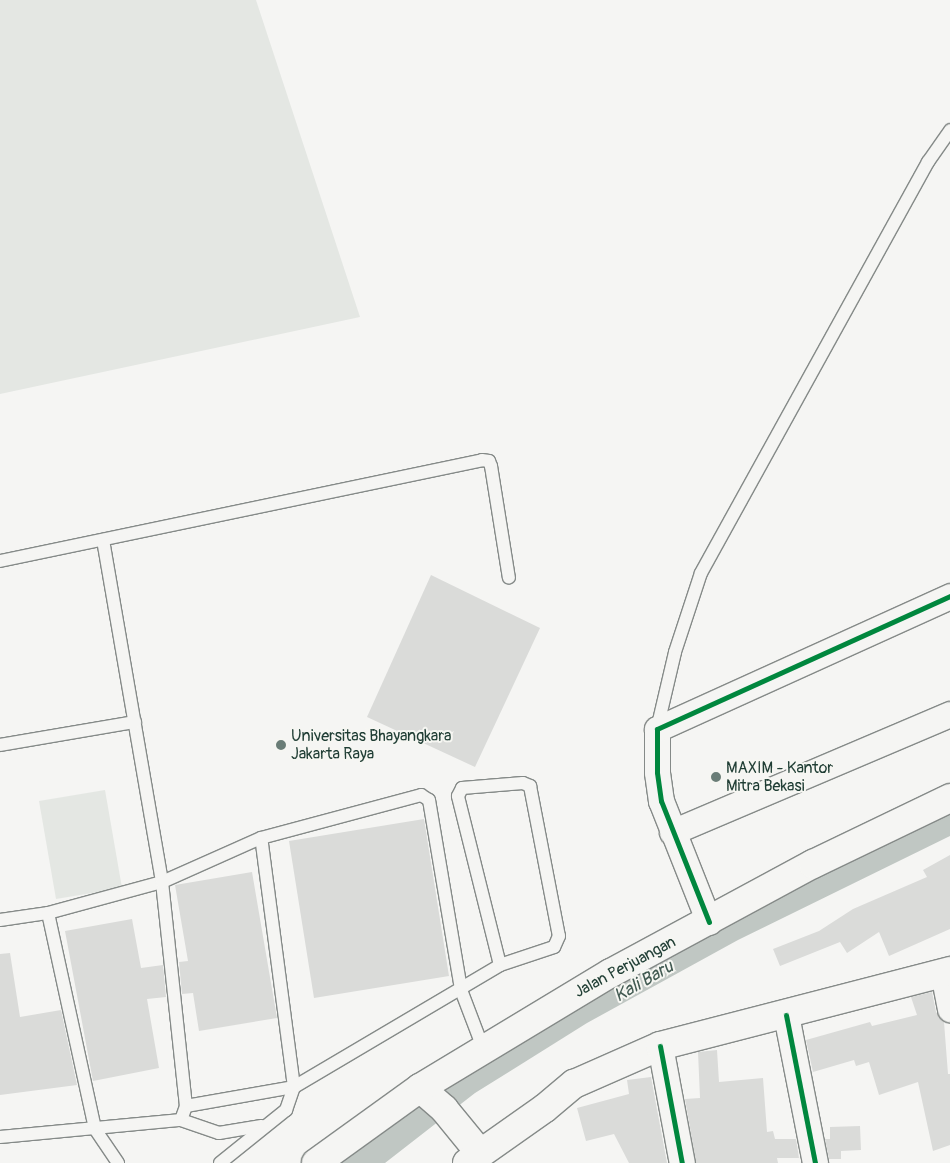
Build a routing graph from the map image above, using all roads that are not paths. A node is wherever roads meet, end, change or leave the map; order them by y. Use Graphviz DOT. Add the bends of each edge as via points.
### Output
graph roads {
  1 [pos="950,130"];
  2 [pos="104,540"];
  3 [pos="0,561"];
  4 [pos="509,578"];
  5 [pos="950,596"];
  6 [pos="950,714"];
  7 [pos="135,722"];
  8 [pos="656,729"];
  9 [pos="0,745"];
  10 [pos="950,798"];
  11 [pos="672,832"];
  12 [pos="261,838"];
  13 [pos="162,882"];
  14 [pos="48,913"];
  15 [pos="0,920"];
  16 [pos="708,922"];
  17 [pos="500,965"];
  18 [pos="946,972"];
  19 [pos="461,990"];
  20 [pos="950,1009"];
  21 [pos="786,1015"];
  22 [pos="660,1046"];
  23 [pos="483,1048"];
  24 [pos="294,1087"];
  25 [pos="422,1090"];
  26 [pos="186,1106"];
  27 [pos="181,1120"];
  28 [pos="263,1126"];
  29 [pos="95,1129"];
  30 [pos="0,1138"];
  31 [pos="474,1158"];
  32 [pos="118,1163"];
  33 [pos="220,1163"];
  34 [pos="316,1163"];
  35 [pos="682,1163"];
  36 [pos="815,1163"];
  1 -- 8 [label="lane" via="928,162 701,573 677,644"];
  2 -- 3 [label="lane"];
  2 -- 4 [label="lane" via="482,460 489,461 491,466"];
  2 -- 7 [label="lane"];
  5 -- 8 [label="street"];
  6 -- 11 [label="street"];
  7 -- 9 [label="lane"];
  7 -- 13 [label="lane"];
  8 -- 11 [label="street" via="656,772 661,801"];
  10 -- 16 [label="main road, Jalan Perjuangan" via="814,864"];
  11 -- 16 [label="street"];
  12 -- 13 [label="lane"];
  12 -- 19 [label="lane" via="421,795 426,797"];
  12 -- 24 [label="lane"];
  13 -- 14 [label="lane"];
  13 -- 26 [label="lane"];
  14 -- 15 [label="lane"];
  14 -- 29 [label="lane"];
  16 -- 23 [label="main road, Jalan Perjuangan" via="611,972"];
  17 -- 17 [label="lane" via="554,946 559,936 527,783 462,788 458,796"];
  17 -- 19 [label="lane"];
  18 -- 20 [label="street"];
  18 -- 21 [label="main road"];
  19 -- 23 [label="lane"];
  19 -- 24 [label="lane"];
  21 -- 22 [label="main road"];
  21 -- 36 [label="street"];
  22 -- 31 [label="main road" via="574,1084 546,1108"];
  22 -- 35 [label="street"];
  23 -- 25 [label="main road, Jalan Perjuangan"];
  24 -- 26 [label="lane"];
  24 -- 28 [label="lane" via="286,1110"];
  25 -- 31 [label="main road" via="444,1109"];
  25 -- 34 [label="main road, Jalan Perjuangan"];
  26 -- 27 [label="lane"];
  27 -- 28 [label="lane" via="219,1133"];
  27 -- 29 [label="lane"];
  28 -- 33 [label="lane"];
  29 -- 30 [label="lane"];
  29 -- 32 [label="lane"];
}
